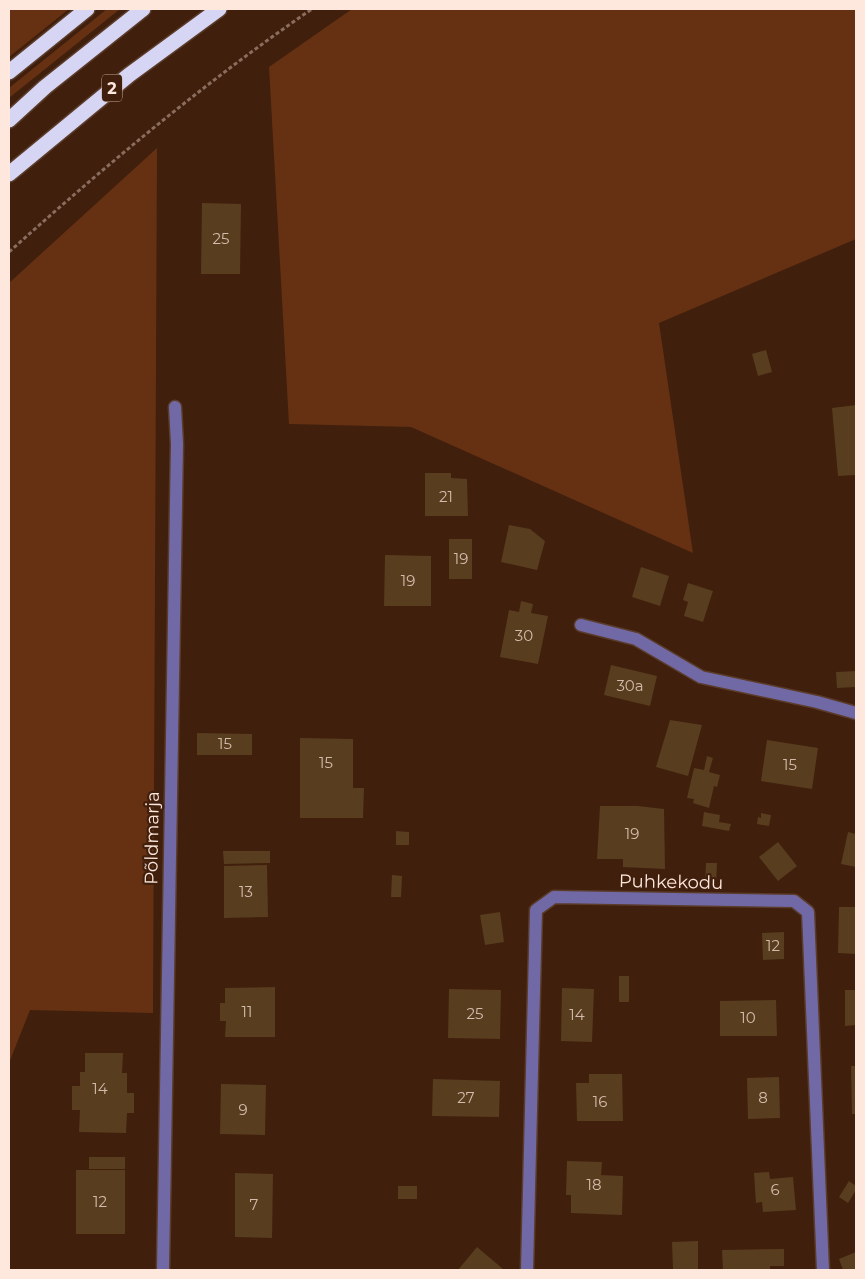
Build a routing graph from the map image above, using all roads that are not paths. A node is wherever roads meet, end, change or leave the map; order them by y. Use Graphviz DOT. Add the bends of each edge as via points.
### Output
graph roads {
  1 [pos="88,9"];
  2 [pos="143,9"];
  3 [pos="219,9"];
  4 [pos="9,72"];
  5 [pos="9,120"];
  6 [pos="9,174"];
  7 [pos="176,407"];
  8 [pos="582,625"];
  9 [pos="856,713"];
  10 [pos="162,1270"];
  11 [pos="527,1270"];
  12 [pos="823,1270"];
  1 -- 4 [label="highway"];
  2 -- 5 [label="highway, 2"];
  3 -- 6 [label="highway, 2" via="128,74"];
  7 -- 10 [label="street, Põldmarja"];
  8 -- 9 [label="street" via="636,639 701,677"];
  11 -- 12 [label="street, Puhkekodu" via="536,910 554,897 794,902 808,912"];
}
